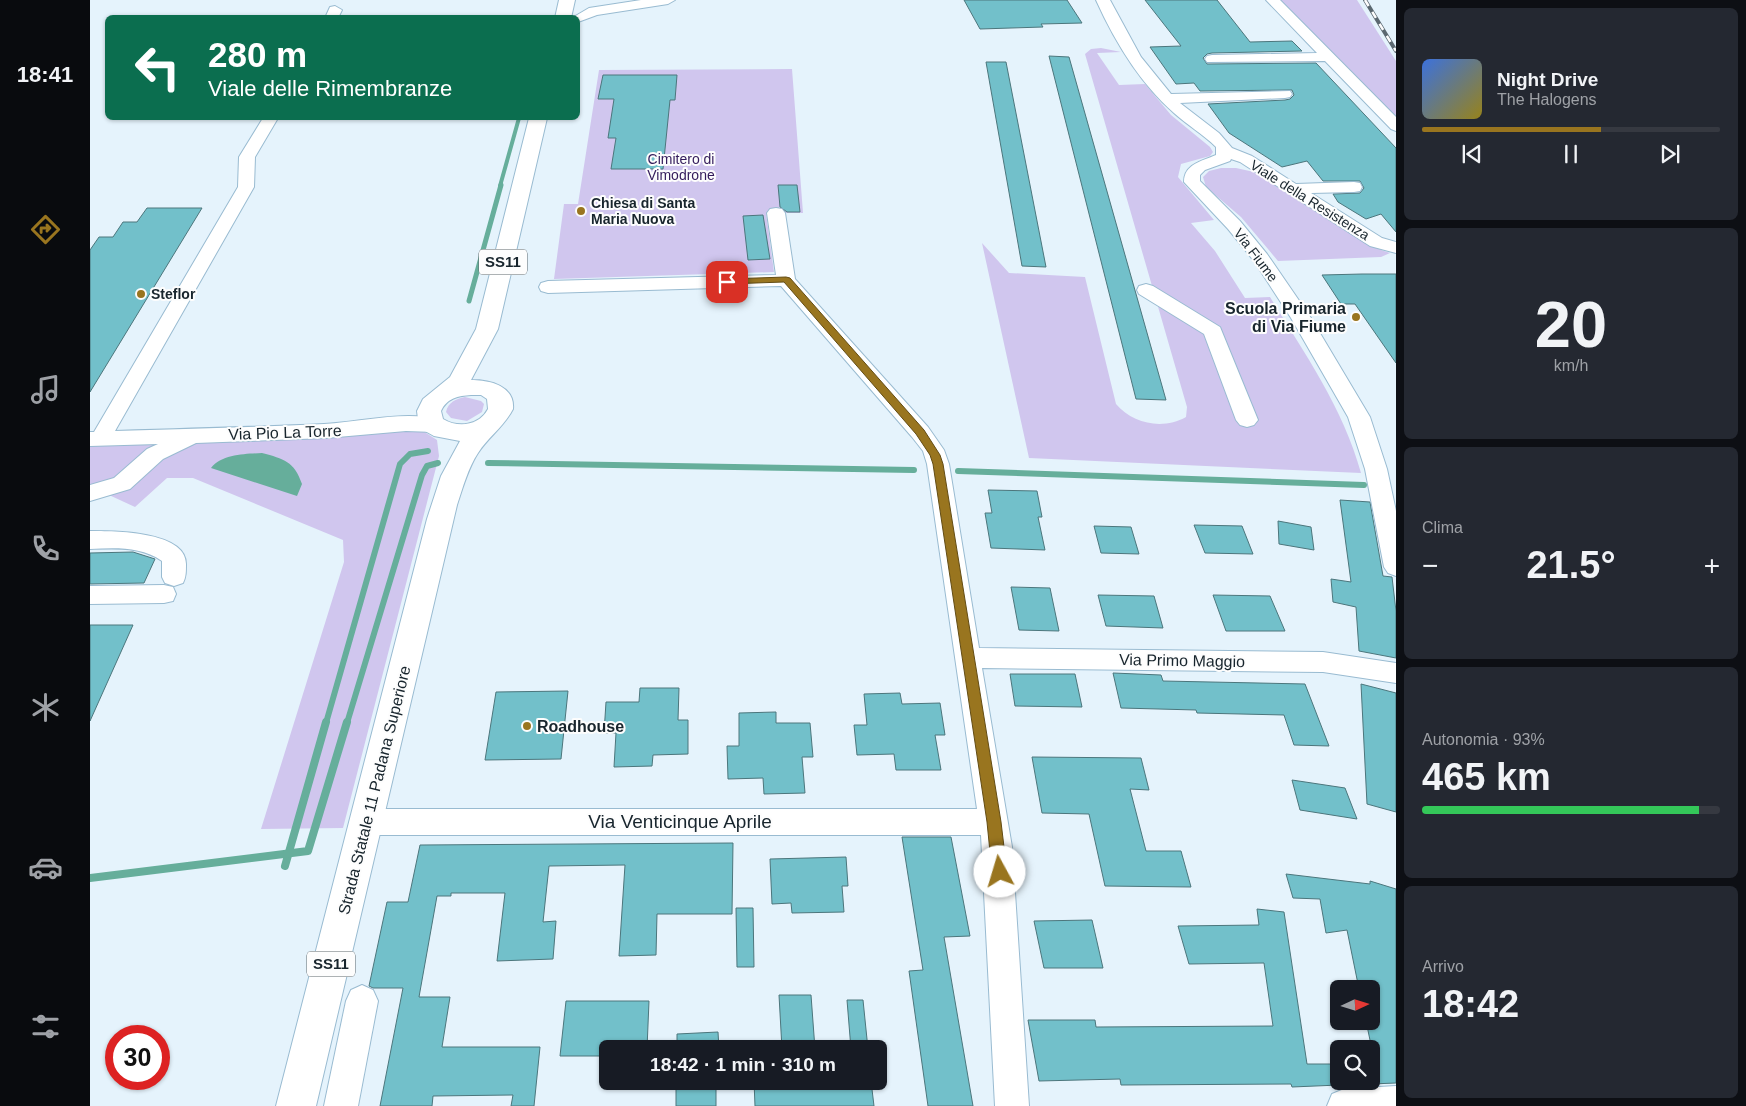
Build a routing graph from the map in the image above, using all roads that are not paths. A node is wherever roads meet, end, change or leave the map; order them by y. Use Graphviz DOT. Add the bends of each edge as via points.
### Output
graph roads {
  1 [pos="569,0"];
  2 [pos="668,0"];
  3 [pos="1103,0"];
  4 [pos="1274,0"];
  5 [pos="636,2"];
  6 [pos="617,7"];
  7 [pos="563,15"];
  8 [pos="580,17"];
  9 [pos="1329,57"];
  10 [pos="1212,60"];
  11 [pos="1285,94"];
  12 [pos="1167,99"];
  13 [pos="269,120"];
  14 [pos="538,120"];
  15 [pos="1396,126"];
  16 [pos="1225,151"];
  17 [pos="1354,186"];
  18 [pos="1293,189"];
  19 [pos="776,213"];
  20 [pos="1396,248"];
  21 [pos="786,280"];
  22 [pos="548,287"];
  23 [pos="1146,290"];
  24 [pos="487,329"];
  25 [pos="491,391"];
  26 [pos="443,394"];
  27 [pos="1246,420"];
  28 [pos="488,425"];
  29 [pos="357,428"];
  30 [pos="438,428"];
  31 [pos="212,435"];
  32 [pos="95,439"];
  33 [pos="454,474"];
  34 [pos="90,493"];
  35 [pos="90,540"];
  36 [pos="1396,567"];
  37 [pos="90,595"];
  38 [pos="968,658"];
  39 [pos="1396,673"];
  40 [pos="366,822"];
  41 [pos="994,822"];
  42 [pos="362,1001"];
  43 [pos="1396,1103"];
  44 [pos="296,1106"];
  45 [pos="341,1106"];
  46 [pos="1012,1106"];
  47 [pos="1344,1106"];
  1 -- 6 [label="street" via="591,6"];
  1 -- 7 [label="main road"];
  2 -- 5 [label="street"];
  3 -- 12 [label="street" via="1124,43"];
  4 -- 9 [label="street"];
  5 -- 6 [label="street"];
  6 -- 8 [label="street"];
  9 -- 10 [label="street"];
  9 -- 15 [label="street"];
  11 -- 12 [label="street"];
  12 -- 16 [label="street" via="1218,141"];
  13 -- 32 [label="street" via="247,158 246,187"];
  14 -- 24 [label="main road, Strada Statale 11 Padana Superiore / SS11"];
  16 -- 18 [label="street, Viale della Resistenza" via="1246,159"];
  16 -- 36 [label="street, Via Fiume" via="1223,159 1194,170 1192,182 1261,258 1352,402 1376,469"];
  17 -- 18 [label="street"];
  18 -- 20 [label="street, Viale della Resistenza" via="1376,242"];
  19 -- 21 [label="street"];
  21 -- 22 [label="street"];
  21 -- 38 [label="street" via="933,450 938,464"];
  23 -- 27 [label="street" via="1213,331"];
  24 -- 25 [label="main road, Strada Statale 11 Padana Superiore / SS11" via="487,371"];
  24 -- 26 [label="main road, Strada Statale 11 Padana Superiore / SS11" via="459,381"];
  25 -- 26 [label="main road" via="471,387"];
  25 -- 28 [label="main road, Strada Statale 11 Padana Superiore / SS11" via="501,404 496,419"];
  26 -- 29 [label="street, Via Pio La Torre" via="408,411"];
  26 -- 30 [label="main road, Strada Statale 11 Padana Superiore / SS11" via="429,411 430,419"];
  28 -- 30 [label="main road" via="465,433"];
  28 -- 33 [label="main road, Strada Statale 11 Padana Superiore / SS11" via="467,448"];
  29 -- 30 [label="street, Via Pio La Torre" via="406,424"];
  29 -- 31 [label="street, Via Pio La Torre"];
  30 -- 33 [label="main road, Strada Statale 11 Padana Superiore / SS11" via="451,452"];
  31 -- 32 [label="street, Via Pio La Torre"];
  31 -- 34 [label="street, Via Pio La Torre" via="189,438 169,446 150,458 122,484"];
  33 -- 40 [label="main road, Strada Statale 11 Padana Superiore / SS11"];
  35 -- 37 [label="street" via="145,542 174,557 170,585"];
  38 -- 39 [label="street, Via Primo Maggio" via="1323,662"];
  38 -- 41 [label="street"];
  40 -- 41 [label="street, Via Venticinque Aprile"];
  40 -- 44 [label="main road, Strada Statale 11 Padana Superiore / SS11"];
  41 -- 46 [label="street" via="1000,872"];
  42 -- 45 [label="street"];
  43 -- 47 [label="street"];
}
